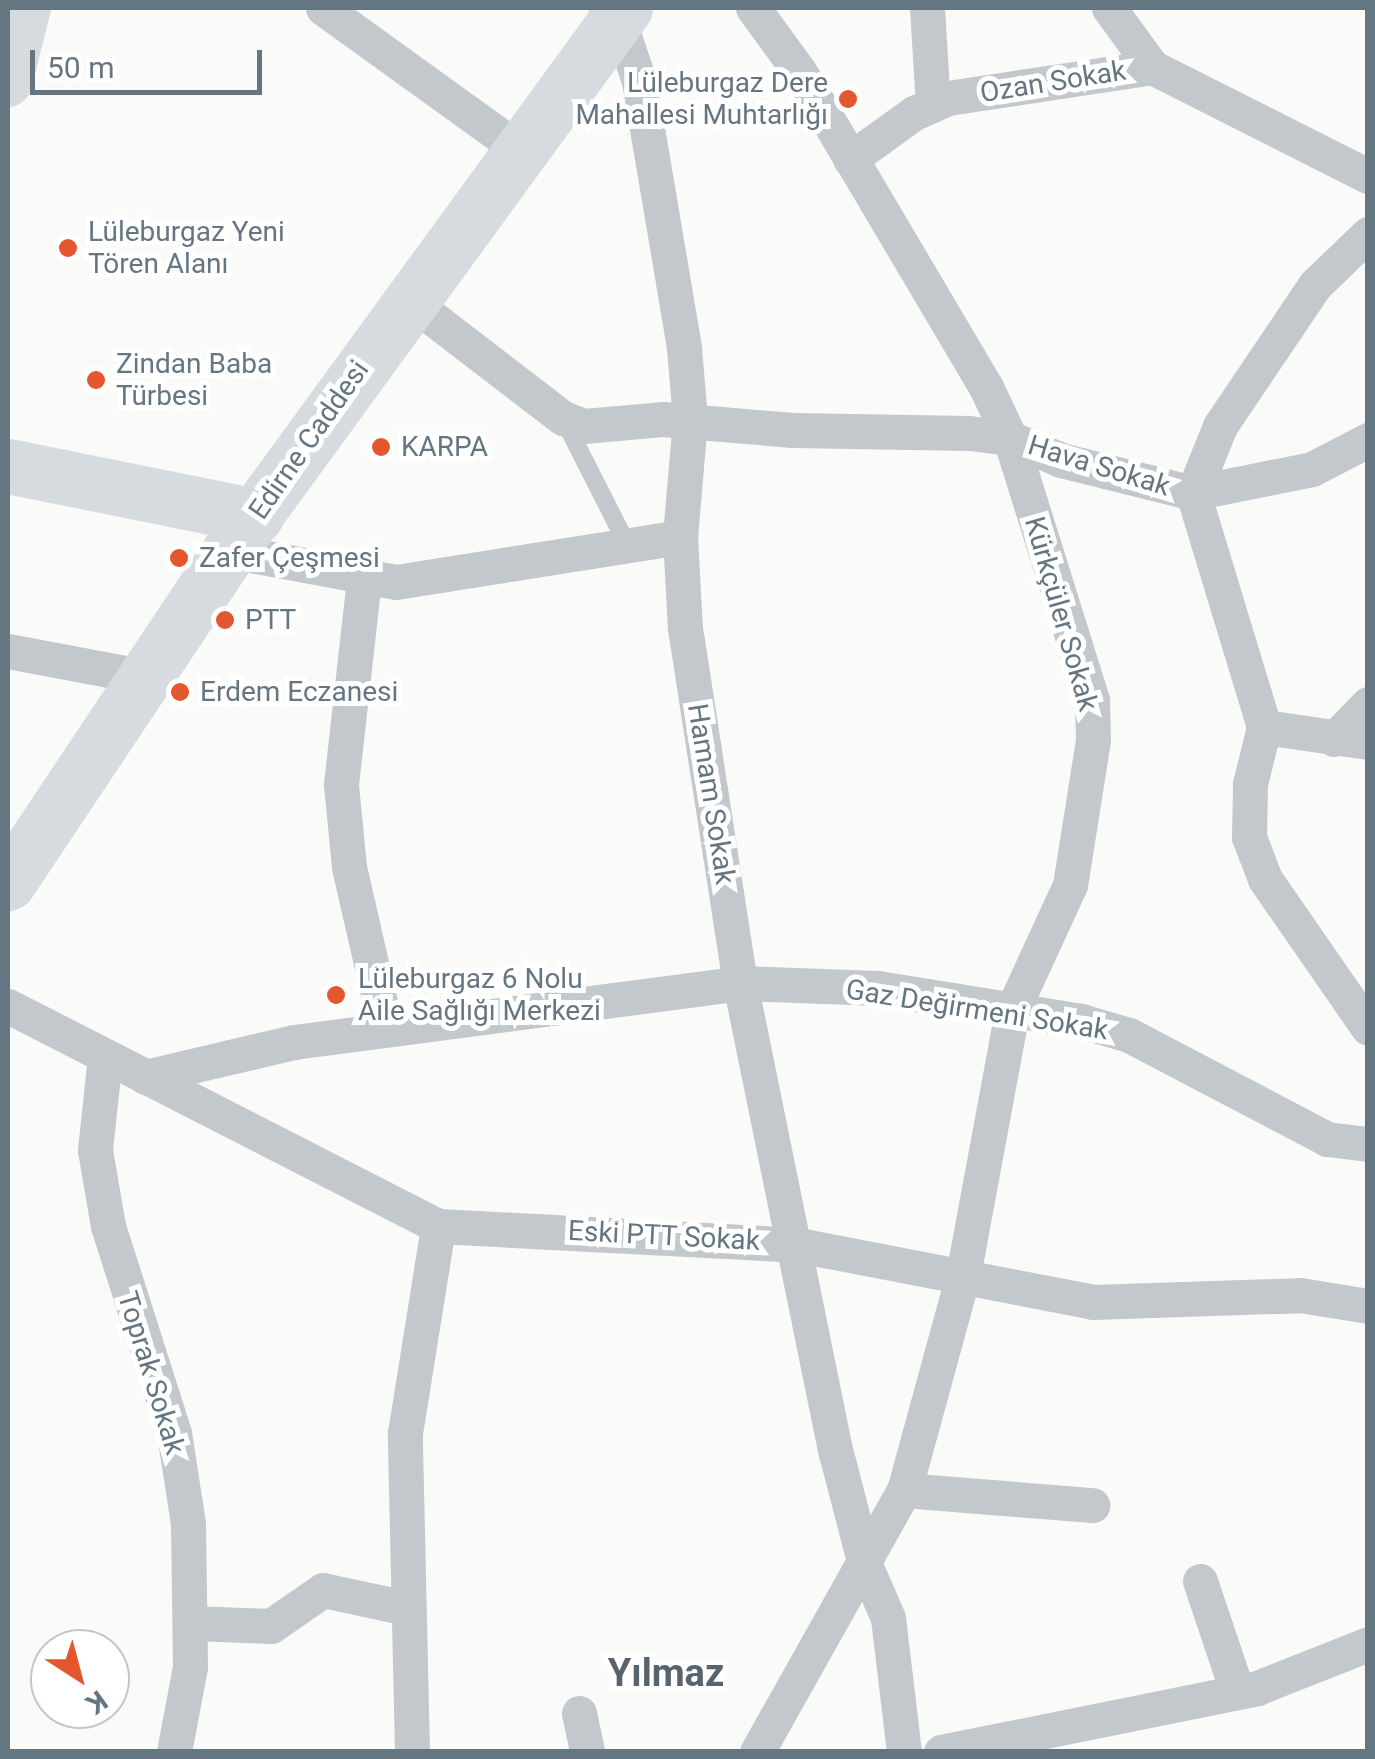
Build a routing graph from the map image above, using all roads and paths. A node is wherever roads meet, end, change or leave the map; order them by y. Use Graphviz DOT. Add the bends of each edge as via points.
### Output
graph roads {
  1 [pos="27,8"];
  2 [pos="323,8"];
  3 [pos="753,8"];
  4 [pos="927,8"];
  5 [pos="1109,8"];
  6 [pos="615,11"];
  7 [pos="1152,67"];
  8 [pos="8,84"];
  9 [pos="933,105"];
  10 [pos="520,150"];
  11 [pos="850,158"];
  12 [pos="1368,176"];
  13 [pos="1368,234"];
  14 [pos="408,300"];
  15 [pos="563,418"];
  16 [pos="690,420"];
  17 [pos="1010,438"];
  18 [pos="1368,440"];
  19 [pos="8,466"];
  20 [pos="1193,493"];
  21 [pos="243,533"];
  22 [pos="680,537"];
  23 [pos="628,546"];
  24 [pos="364,580"];
  25 [pos="8,651"];
  26 [pos="145,677"];
  27 [pos="1368,704"];
  28 [pos="1264,727"];
  29 [pos="1351,740"];
  30 [pos="8,883"];
  31 [pos="740,983"];
  32 [pos="8,1006"];
  33 [pos="1012,1011"];
  34 [pos="386,1028"];
  35 [pos="1368,1028"];
  36 [pos="105,1056"];
  37 [pos="145,1077"];
  38 [pos="1368,1144"];
  39 [pos="438,1226"];
  40 [pos="798,1244"];
  41 [pos="963,1275"];
  42 [pos="1368,1306"];
  43 [pos="904,1490"];
  44 [pos="1092,1505"];
  45 [pos="865,1565"];
  46 [pos="1200,1581"];
  47 [pos="407,1608"];
  48 [pos="193,1623"];
  49 [pos="1368,1644"];
  50 [pos="1237,1691"];
  51 [pos="579,1712"];
  52 [pos="174,1752"];
  53 [pos="412,1752"];
  54 [pos="587,1752"];
  55 [pos="756,1752"];
  56 [pos="904,1752"];
  57 [pos="941,1752"];
  1 -- 8 [label="main road"];
  2 -- 10 [label="street"];
  3 -- 11 [label="street, Kürkçüler Sokak"];
  4 -- 9 [label="street"];
  5 -- 7 [label="street"];
  6 -- 10 [label="main road, Edirne Caddesi"];
  6 -- 16 [label="street, Hamam Sokak" via="639,82"];
  7 -- 9 [label="street, Ozan Sokak"];
  7 -- 12 [label="street, Ozan Sokak"];
  9 -- 11 [label="street, Ozan Sokak"];
  10 -- 14 [label="main road, Edirne Caddesi"];
  11 -- 17 [label="street, Kürkçüler Sokak"];
  13 -- 20 [label="street, Hava Sokak" via="1314,285 1220,426"];
  14 -- 15 [label="street"];
  14 -- 21 [label="main road, Edirne Caddesi"];
  15 -- 16 [label="street, Hava Sokak" via="601,428"];
  15 -- 23 [label="lane"];
  16 -- 17 [label="street, Hava Sokak"];
  16 -- 22 [label="street, Hamam Sokak"];
  17 -- 20 [label="street, Hava Sokak" via="1061,460"];
  17 -- 33 [label="street, Kürkçüler Sokak" via="1092,700 1093,740 1070,885"];
  18 -- 20 [label="street" via="1312,469"];
  19 -- 21 [label="main road"];
  20 -- 28 [label="street"];
  21 -- 24 [label="street"];
  21 -- 26 [label="main road, Edirne Caddesi"];
  22 -- 23 [label="street"];
  22 -- 31 [label="street, Hamam Sokak" via="686,628"];
  23 -- 24 [label="street" via="431,580"];
  24 -- 34 [label="street" via="341,785 349,866"];
  25 -- 26 [label="street"];
  26 -- 30 [label="main road, Edirne Caddesi"];
  27 -- 29 [label="street"];
  28 -- 29 [label="street"];
  28 -- 35 [label="street" via="1250,784 1249,837 1265,879"];
  31 -- 33 [label="street, Gaz Değirmeni Sokak" via="878,988"];
  31 -- 34 [label="street, Gaz Değirmeni Sokak"];
  31 -- 40 [label="street, Hamam Sokak"];
  32 -- 36 [label="street, Eski PTT Sokak"];
  33 -- 38 [label="street, Gaz Değirmeni Sokak" via="1129,1035 1328,1139"];
  33 -- 41 [label="street, Kürkçüler Sokak"];
  34 -- 37 [label="street, Gaz Değirmeni Sokak"];
  36 -- 37 [label="street, Eski PTT Sokak"];
  36 -- 48 [label="street, Toprak Sokak" via="95,1150 120,1268 174,1432"];
  37 -- 39 [label="street, Eski PTT Sokak"];
  39 -- 40 [label="street, Eski PTT Sokak"];
  39 -- 47 [label="street" via="406,1433"];
  40 -- 41 [label="street, Eski PTT Sokak"];
  40 -- 45 [label="street, Hamam Sokak" via="836,1453"];
  41 -- 42 [label="street, Eski PTT Sokak" via="1093,1302 1300,1295"];
  41 -- 43 [label="street, Kürkçüler Sokak"];
  43 -- 44 [label="street"];
  43 -- 45 [label="street, Kürkçüler Sokak"];
  45 -- 55 [label="street, Kürkçüler Sokak"];
  45 -- 56 [label="street, Hamam Sokak" via="888,1618"];
  46 -- 50 [label="street"];
  47 -- 48 [label="street" via="323,1590 271,1626"];
  47 -- 53 [label="street"];
  48 -- 52 [label="street, Toprak Sokak"];
  49 -- 50 [label="street"];
  50 -- 57 [label="street"];
  51 -- 54 [label="street"];
}
